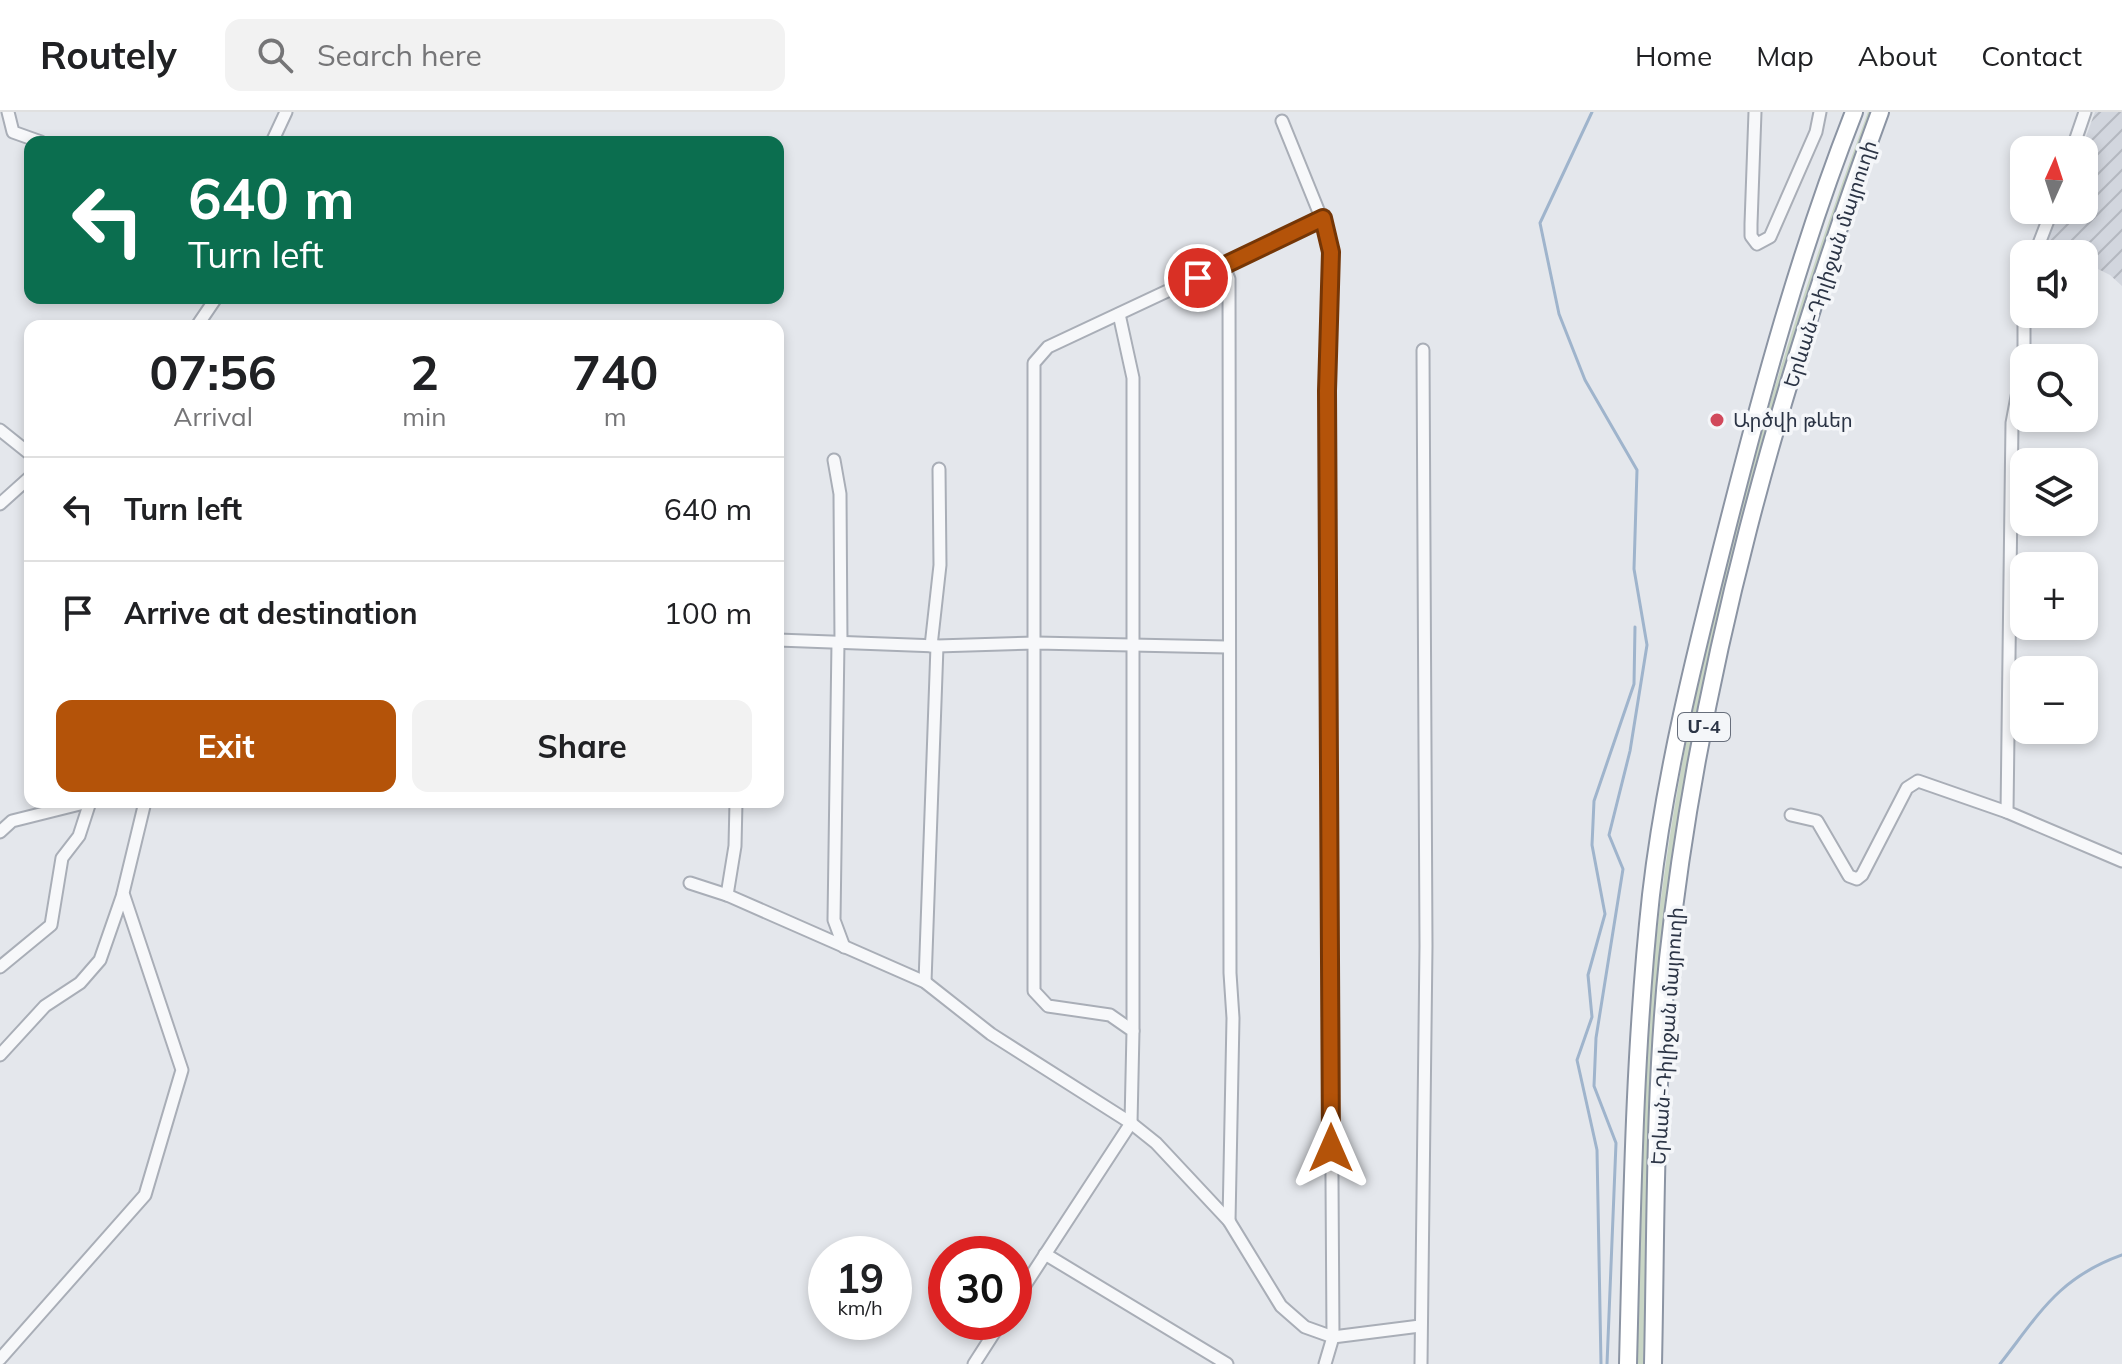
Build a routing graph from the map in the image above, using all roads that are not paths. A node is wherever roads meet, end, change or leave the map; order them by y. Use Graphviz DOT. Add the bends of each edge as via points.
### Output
graph roads {
  1 [pos="8,112"];
  2 [pos="286,112"];
  3 [pos="1755,112"];
  4 [pos="1820,112"];
  5 [pos="1854,112"];
  6 [pos="1880,112"];
  7 [pos="2085,112"];
  8 [pos="1282,121"];
  9 [pos="24,136"];
  10 [pos="275,136"];
  11 [pos="2077,136"];
  12 [pos="1323,218"];
  13 [pos="1224,267"];
  14 [pos="1119,314"];
  15 [pos="1423,350"];
  16 [pos="0,430"];
  17 [pos="2012,432"];
  18 [pos="24,449"];
  19 [pos="834,460"];
  20 [pos="939,469"];
  21 [pos="24,482"];
  22 [pos="0,504"];
  23 [pos="784,640"];
  24 [pos="840,642"];
  25 [pos="1036,643"];
  26 [pos="934,646"];
  27 [pos="1133,647"];
  28 [pos="1227,647"];
  29 [pos="64,808"];
  30 [pos="87,808"];
  31 [pos="144,808"];
  32 [pos="736,808"];
  33 [pos="2007,812"];
  34 [pos="1791,815"];
  35 [pos="0,832"];
  36 [pos="2122,861"];
  37 [pos="690,883"];
  38 [pos="123,893"];
  39 [pos="727,895"];
  40 [pos="844,948"];
  41 [pos="0,967"];
  42 [pos="925,982"];
  43 [pos="1133,1031"];
  44 [pos="0,1055"];
  45 [pos="1131,1123"];
  46 [pos="1229,1221"];
  47 [pos="1045,1254"];
  48 [pos="1032,1274"];
  49 [pos="1420,1326"];
  50 [pos="1333,1337"];
  51 [pos="989,1340"];
  52 [pos="0,1359"];
  53 [pos="974,1364"];
  54 [pos="1227,1364"];
  55 [pos="1325,1364"];
  56 [pos="1421,1364"];
  57 [pos="1628,1364"];
  58 [pos="1653,1364"];
  1 -- 9 [label="street" via="13,132"];
  2 -- 10 [label="street"];
  3 -- 4 [label="street" via="1751,236 1757,244 1770,237"];
  5 -- 57 [label="highway, Երևան-Դիլիջան մայրուղի / Մ-4" via="1791,298 1684,697 1652,892 1636,1061"];
  6 -- 58 [label="highway, Երևան-Դիլիջան մայրուղի / Մ-4" via="1808,321 1763,477 1709,702 1668,961"];
  7 -- 11 [label="street"];
  8 -- 12 [label="street"];
  12 -- 13 [label="street"];
  12 -- 50 [label="street" via="1331,252 1327,391"];
  13 -- 14 [label="street"];
  13 -- 28 [label="street" via="1229,279"];
  14 -- 25 [label="street" via="1048,347 1034,363"];
  14 -- 27 [label="street" via="1133,378"];
  15 -- 49 [label="street" via="1425,1211"];
  16 -- 18 [label="street"];
  17 -- 33 [label="street"];
  19 -- 24 [label="street" via="840,494"];
  20 -- 26 [label="street"];
  21 -- 22 [label="street"];
  23 -- 24 [label="street"];
  24 -- 26 [label="street"];
  24 -- 40 [label="street" via="834,920"];
  25 -- 26 [label="street"];
  25 -- 27 [label="street"];
  25 -- 43 [label="street" via="1034,991 1048,1006 1110,1015"];
  26 -- 42 [label="street"];
  27 -- 28 [label="street"];
  27 -- 43 [label="street"];
  28 -- 46 [label="street" via="1233,1018"];
  29 -- 35 [label="street" via="23,818"];
  30 -- 41 [label="street" via="79,836 62,858 51,925"];
  31 -- 38 [label="street"];
  32 -- 39 [label="street"];
  33 -- 34 [label="street" via="1918,781 1907,788 1857,879 1849,876 1817,821"];
  33 -- 36 [label="street"];
  37 -- 39 [label="street"];
  38 -- 44 [label="street" via="100,960 80,983 45,1006"];
  38 -- 52 [label="street" via="182,1070 145,1195"];
  39 -- 40 [label="street"];
  40 -- 42 [label="street"];
  42 -- 45 [label="street" via="991,1034"];
  43 -- 45 [label="street"];
  45 -- 46 [label="street"];
  45 -- 47 [label="street"];
  46 -- 50 [label="street" via="1281,1306 1305,1327"];
  47 -- 48 [label="street"];
  47 -- 54 [label="street"];
  49 -- 50 [label="street"];
  49 -- 56 [label="street"];
  50 -- 55 [label="street"];
  51 -- 53 [label="street"];
}
